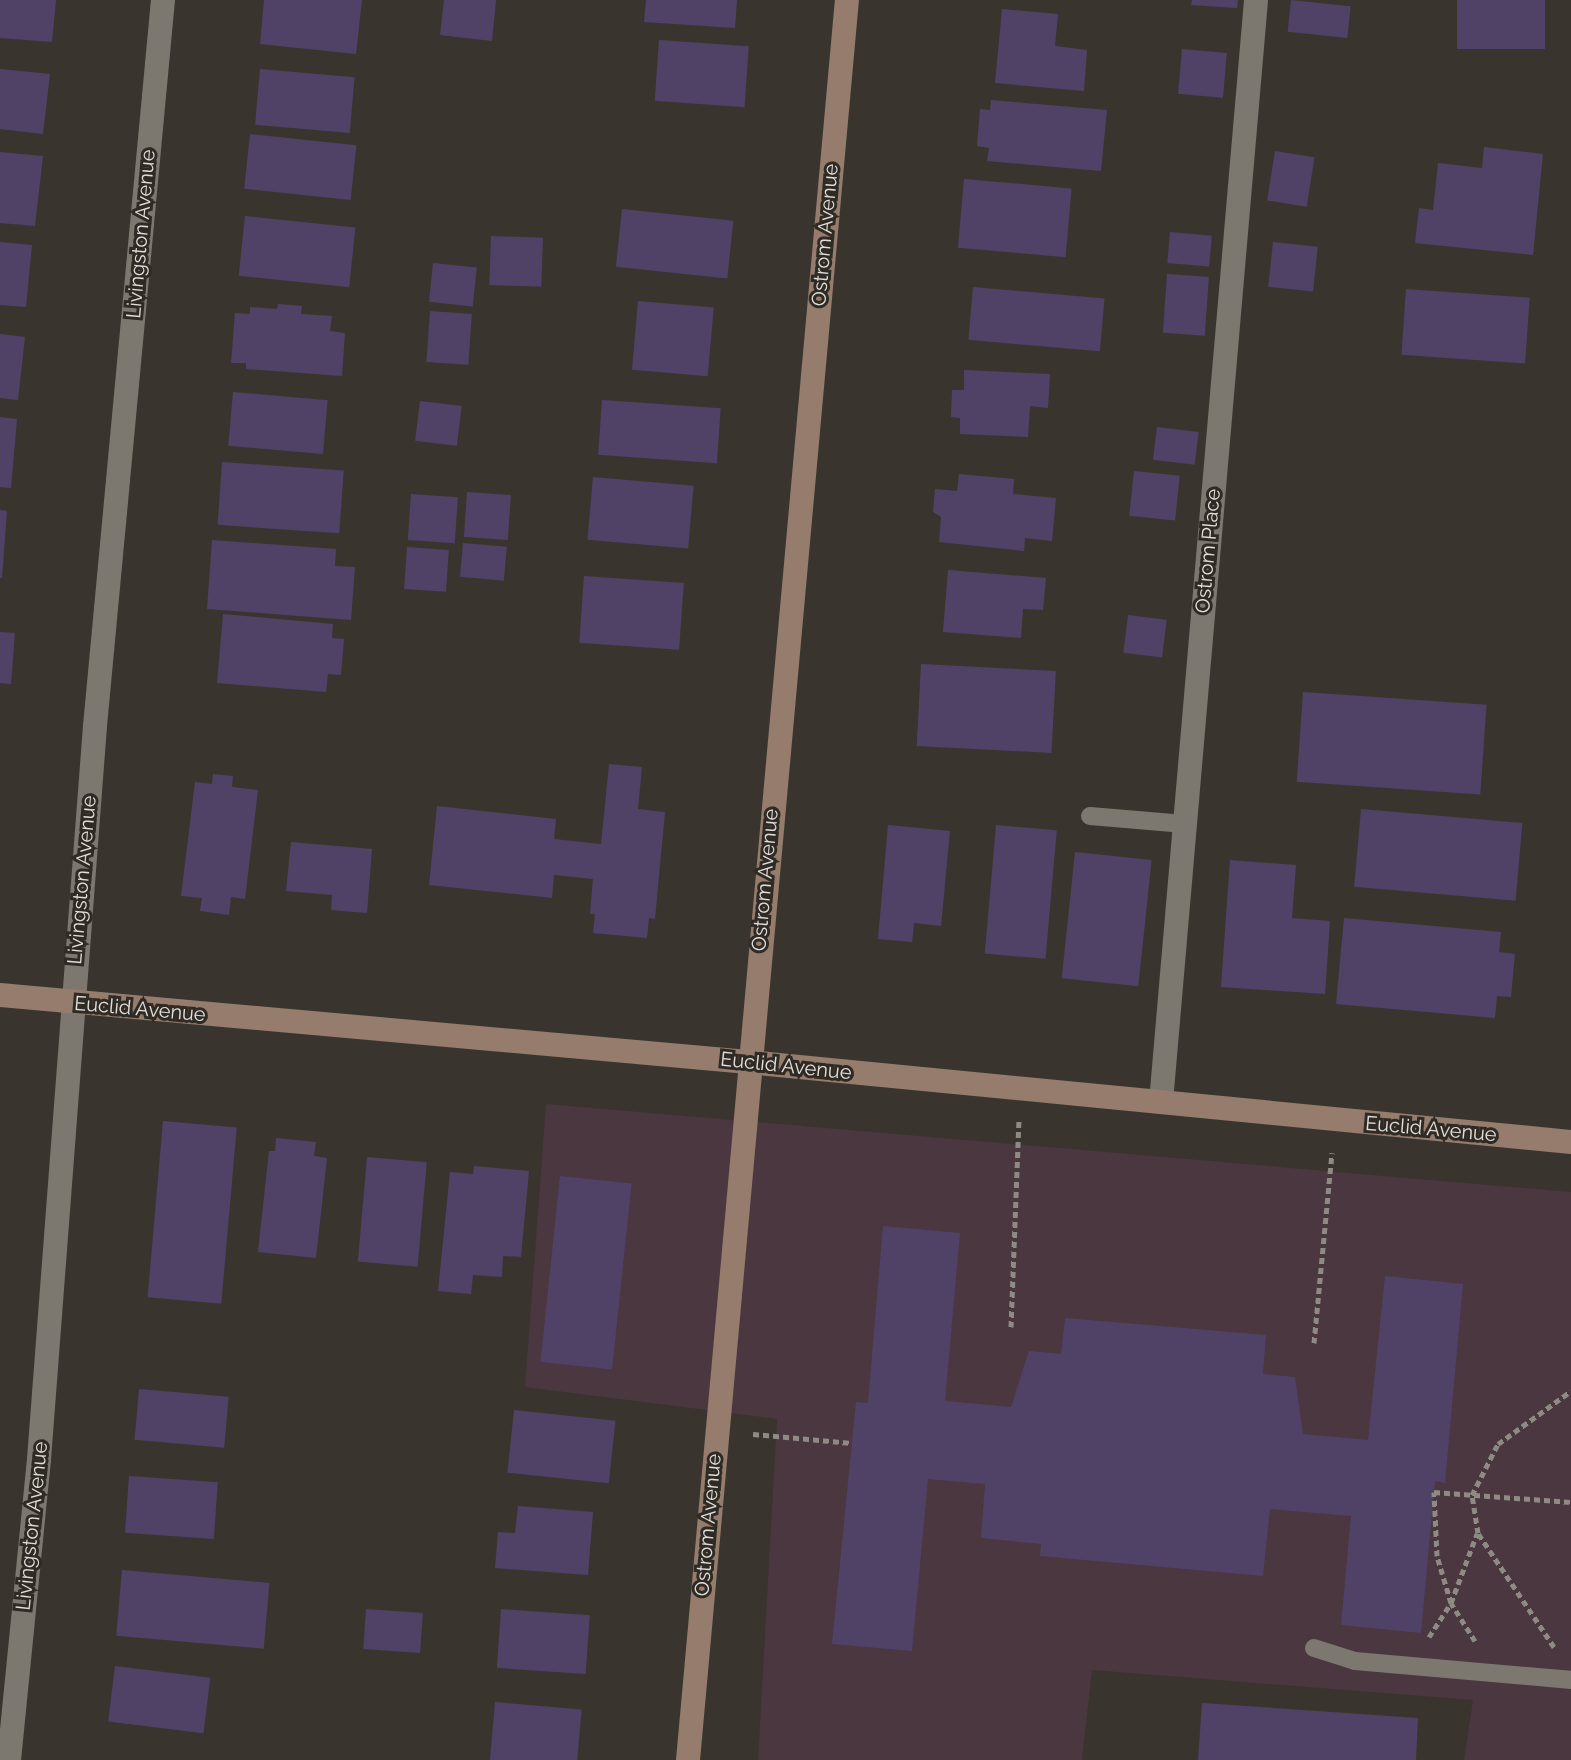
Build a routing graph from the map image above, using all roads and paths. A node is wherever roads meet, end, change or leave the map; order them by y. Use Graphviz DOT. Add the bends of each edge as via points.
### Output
graph roads {
  1 [pos="163,0"];
  2 [pos="847,0"];
  3 [pos="1256,0"];
  4 [pos="1090,816"];
  5 [pos="1185,824"];
  6 [pos="0,995"];
  7 [pos="72,1003"];
  8 [pos="748,1062"];
  9 [pos="1020,1090"];
  10 [pos="1161,1102"];
  11 [pos="1335,1121"];
  12 [pos="1571,1142"];
  13 [pos="1011,1327"];
  14 [pos="1314,1343"];
  15 [pos="1571,1391"];
  16 [pos="716,1431"];
  17 [pos="852,1443"];
  18 [pos="1472,1495"];
  19 [pos="1571,1502"];
  20 [pos="1478,1533"];
  21 [pos="1451,1603"];
  22 [pos="1314,1648"];
  23 [pos="1563,1659"];
  24 [pos="1410,1666"];
  25 [pos="1495,1674"];
  26 [pos="1571,1680"];
  27 [pos="9,1760"];
  28 [pos="688,1760"];
  1 -- 7 [label="street, Livingston Avenue"];
  2 -- 8 [label="street, Ostrom Avenue"];
  3 -- 5 [label="street, Ostrom Place"];
  4 -- 5 [label="lane"];
  5 -- 10 [label="street, Ostrom Place"];
  6 -- 7 [label="street, Euclid Avenue"];
  7 -- 8 [label="street, Euclid Avenue"];
  7 -- 27 [label="street, Livingston Avenue" via="39,1459"];
  8 -- 9 [label="street, Euclid Avenue"];
  8 -- 16 [label="street, Ostrom Avenue"];
  9 -- 10 [label="street, Euclid Avenue"];
  9 -- 13 [label="path"];
  10 -- 11 [label="street, Euclid Avenue"];
  11 -- 12 [label="street, Euclid Avenue"];
  11 -- 14 [label="path"];
  15 -- 18 [label="path" via="1498,1444"];
  16 -- 17 [label="path"];
  16 -- 28 [label="street, Ostrom Avenue"];
  18 -- 19 [label="path"];
  18 -- 20 [label="path"];
  18 -- 21 [label="path" via="1434,1492 1437,1556"];
  20 -- 21 [label="path"];
  20 -- 23 [label="path"];
  21 -- 24 [label="path"];
  21 -- 25 [label="path"];
  22 -- 24 [label="lane" via="1355,1661"];
  24 -- 25 [label="lane"];
  25 -- 26 [label="lane"];
}
